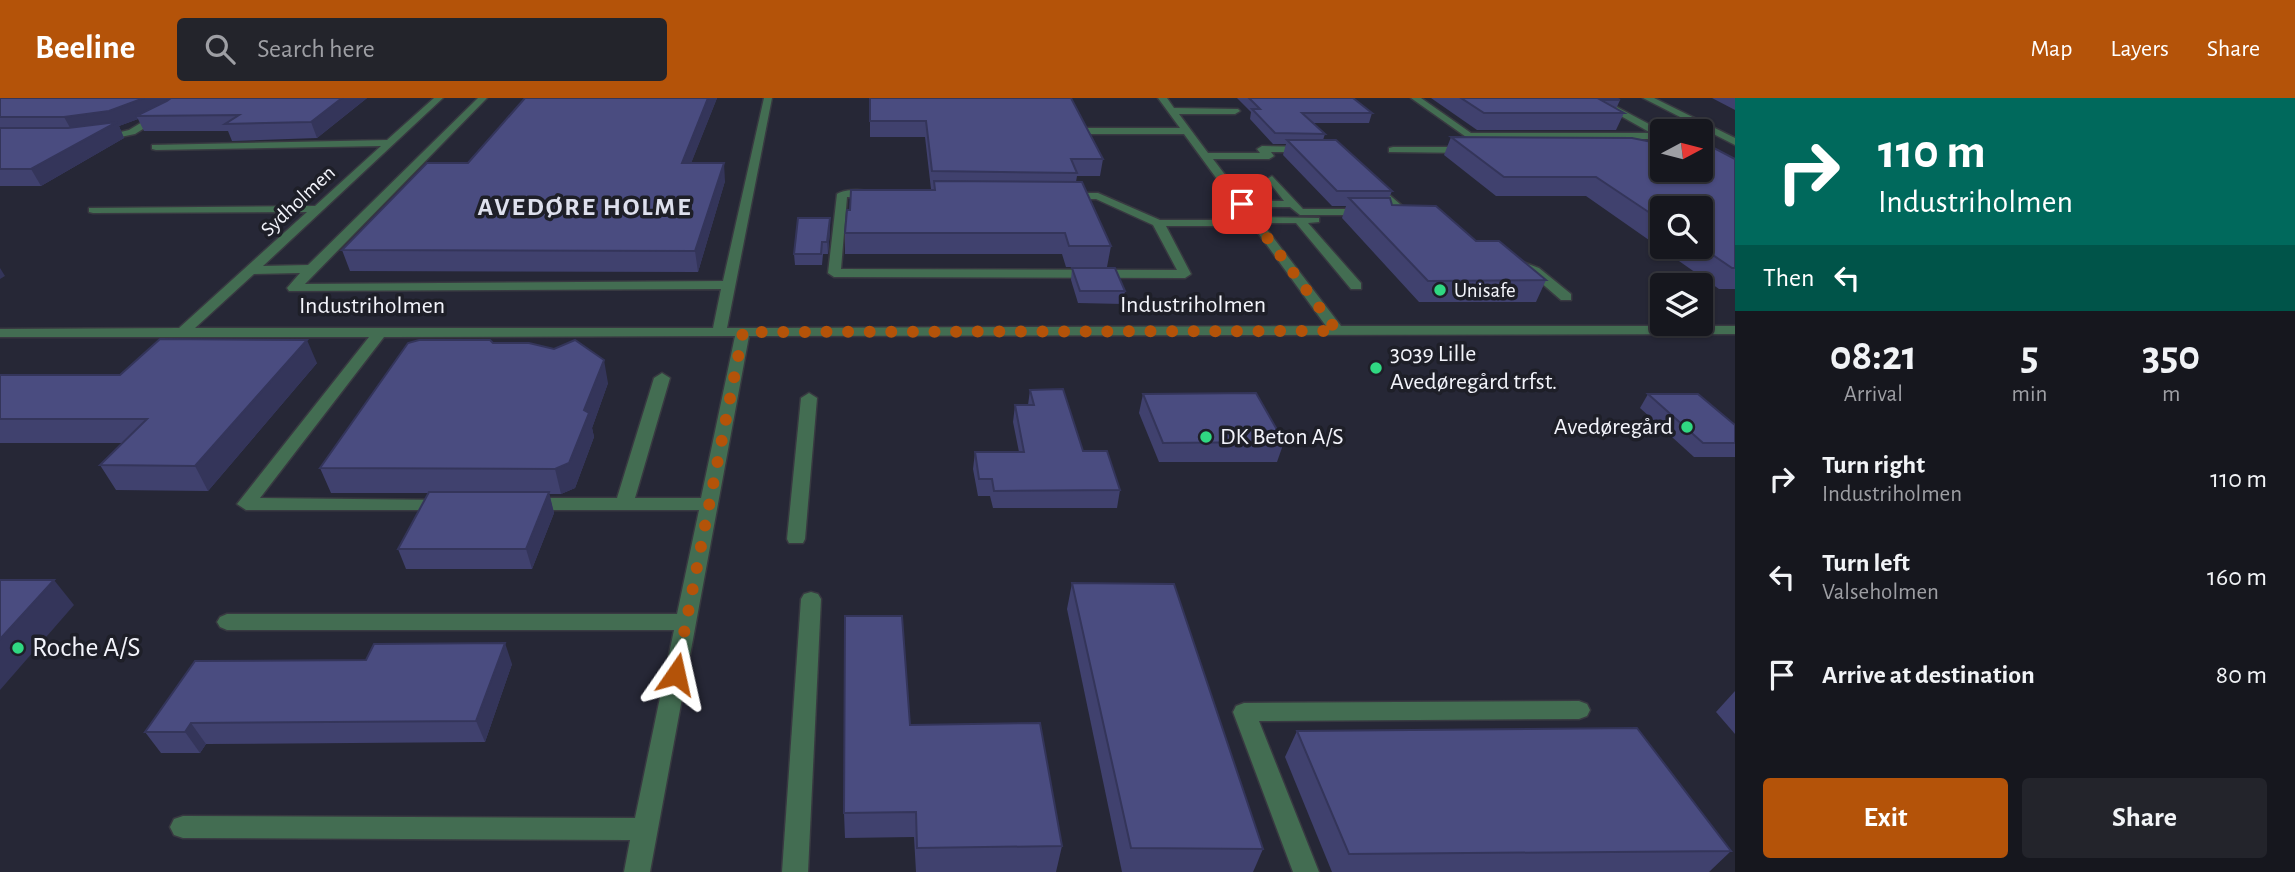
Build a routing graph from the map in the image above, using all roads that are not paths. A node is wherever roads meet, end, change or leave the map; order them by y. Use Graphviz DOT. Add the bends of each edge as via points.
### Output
graph roads {
  1 [pos="188,98"];
  2 [pos="439,98"];
  3 [pos="483,98"];
  4 [pos="768,98"];
  5 [pos="1162,98"];
  6 [pos="1415,98"];
  7 [pos="1593,98"];
  8 [pos="1647,98"];
  9 [pos="1172,111"];
  10 [pos="1235,111"];
  11 [pos="1689,119"];
  12 [pos="1650,129"];
  13 [pos="1713,129"];
  14 [pos="1735,129"];
  15 [pos="1084,131"];
  16 [pos="1187,131"];
  17 [pos="1713,131"];
  18 [pos="1650,136"];
  19 [pos="86,138"];
  20 [pos="1713,140"];
  21 [pos="1732,141"];
  22 [pos="390,143"];
  23 [pos="156,147"];
  24 [pos="1323,149"];
  25 [pos="1393,150"];
  26 [pos="1488,150"];
  27 [pos="1206,156"];
  28 [pos="1364,176"];
  29 [pos="1272,180"];
  30 [pos="882,195"];
  31 [pos="1057,196"];
  32 [pos="1242,204"];
  33 [pos="1294,204"];
  34 [pos="318,209"];
  35 [pos="93,210"];
  36 [pos="1299,220"];
  37 [pos="1415,220"];
  38 [pos="1254,221"];
  39 [pos="1158,223"];
  40 [pos="1500,257"];
  41 [pos="311,269"];
  42 [pos="252,270"];
  43 [pos="729,285"];
  44 [pos="1356,285"];
  45 [pos="1566,297"];
  46 [pos="1337,331"];
  47 [pos="183,332"];
  48 [pos="380,332"];
  49 [pos="719,332"];
  50 [pos="743,332"];
  51 [pos="0,333"];
  52 [pos="1732,333"];
  53 [pos="662,379"];
  54 [pos="809,398"];
  55 [pos="456,504"];
  56 [pos="512,504"];
  57 [pos="624,504"];
  58 [pos="709,504"];
  59 [pos="796,539"];
  60 [pos="811,599"];
  61 [pos="227,622"];
  62 [pos="686,622"];
  63 [pos="1579,710"];
  64 [pos="183,827"];
  65 [pos="646,830"];
  66 [pos="637,872"];
  67 [pos="795,872"];
  68 [pos="1306,872"];
  1 -- 19 [label="street" via="132,132"];
  2 -- 22 [label="street, Sydholmen"];
  3 -- 41 [label="street"];
  4 -- 43 [label="street"];
  5 -- 9 [label="street"];
  6 -- 18 [label="street" via="1469,136"];
  7 -- 12 [label="street"];
  8 -- 11 [label="street"];
  9 -- 10 [label="street"];
  9 -- 16 [label="street"];
  13 -- 14 [label="street"];
  15 -- 16 [label="street"];
  16 -- 27 [label="street"];
  17 -- 21 [label="street"];
  20 -- 21 [label="street"];
  22 -- 23 [label="street"];
  22 -- 34 [label="street, Sydholmen"];
  24 -- 27 [label="street" via="1262,149 1269,156"];
  25 -- 26 [label="street"];
  27 -- 32 [label="street"];
  28 -- 33 [label="street" via="1403,212 1300,212"];
  29 -- 33 [label="street"];
  30 -- 39 [label="street" via="842,194 834,273 1185,274"];
  31 -- 39 [label="street" via="1098,196"];
  32 -- 33 [label="street"];
  32 -- 38 [label="street"];
  34 -- 35 [label="street"];
  34 -- 42 [label="street, Sydholmen"];
  36 -- 37 [label="street"];
  36 -- 38 [label="street"];
  36 -- 44 [label="street"];
  38 -- 39 [label="street"];
  38 -- 46 [label="street"];
  40 -- 45 [label="street" via="1535,271"];
  41 -- 42 [label="street"];
  41 -- 43 [label="street" via="294,288"];
  42 -- 47 [label="street, Sydholmen"];
  43 -- 49 [label="street"];
  46 -- 50 [label="street, Industriholmen"];
  46 -- 52 [label="street, Industriholmen"];
  47 -- 48 [label="street, Industriholmen"];
  47 -- 51 [label="street, Industriholmen"];
  48 -- 49 [label="street, Industriholmen"];
  48 -- 55 [label="street" via="246,504"];
  49 -- 50 [label="street, Industriholmen"];
  50 -- 58 [label="street"];
  53 -- 57 [label="street"];
  54 -- 59 [label="street"];
  56 -- 57 [label="street"];
  57 -- 58 [label="street"];
  58 -- 62 [label="street"];
  60 -- 67 [label="street"];
  61 -- 62 [label="street"];
  62 -- 65 [label="street"];
  63 -- 68 [label="street" via="1244,712"];
  64 -- 65 [label="street"];
  65 -- 66 [label="street"];
}
